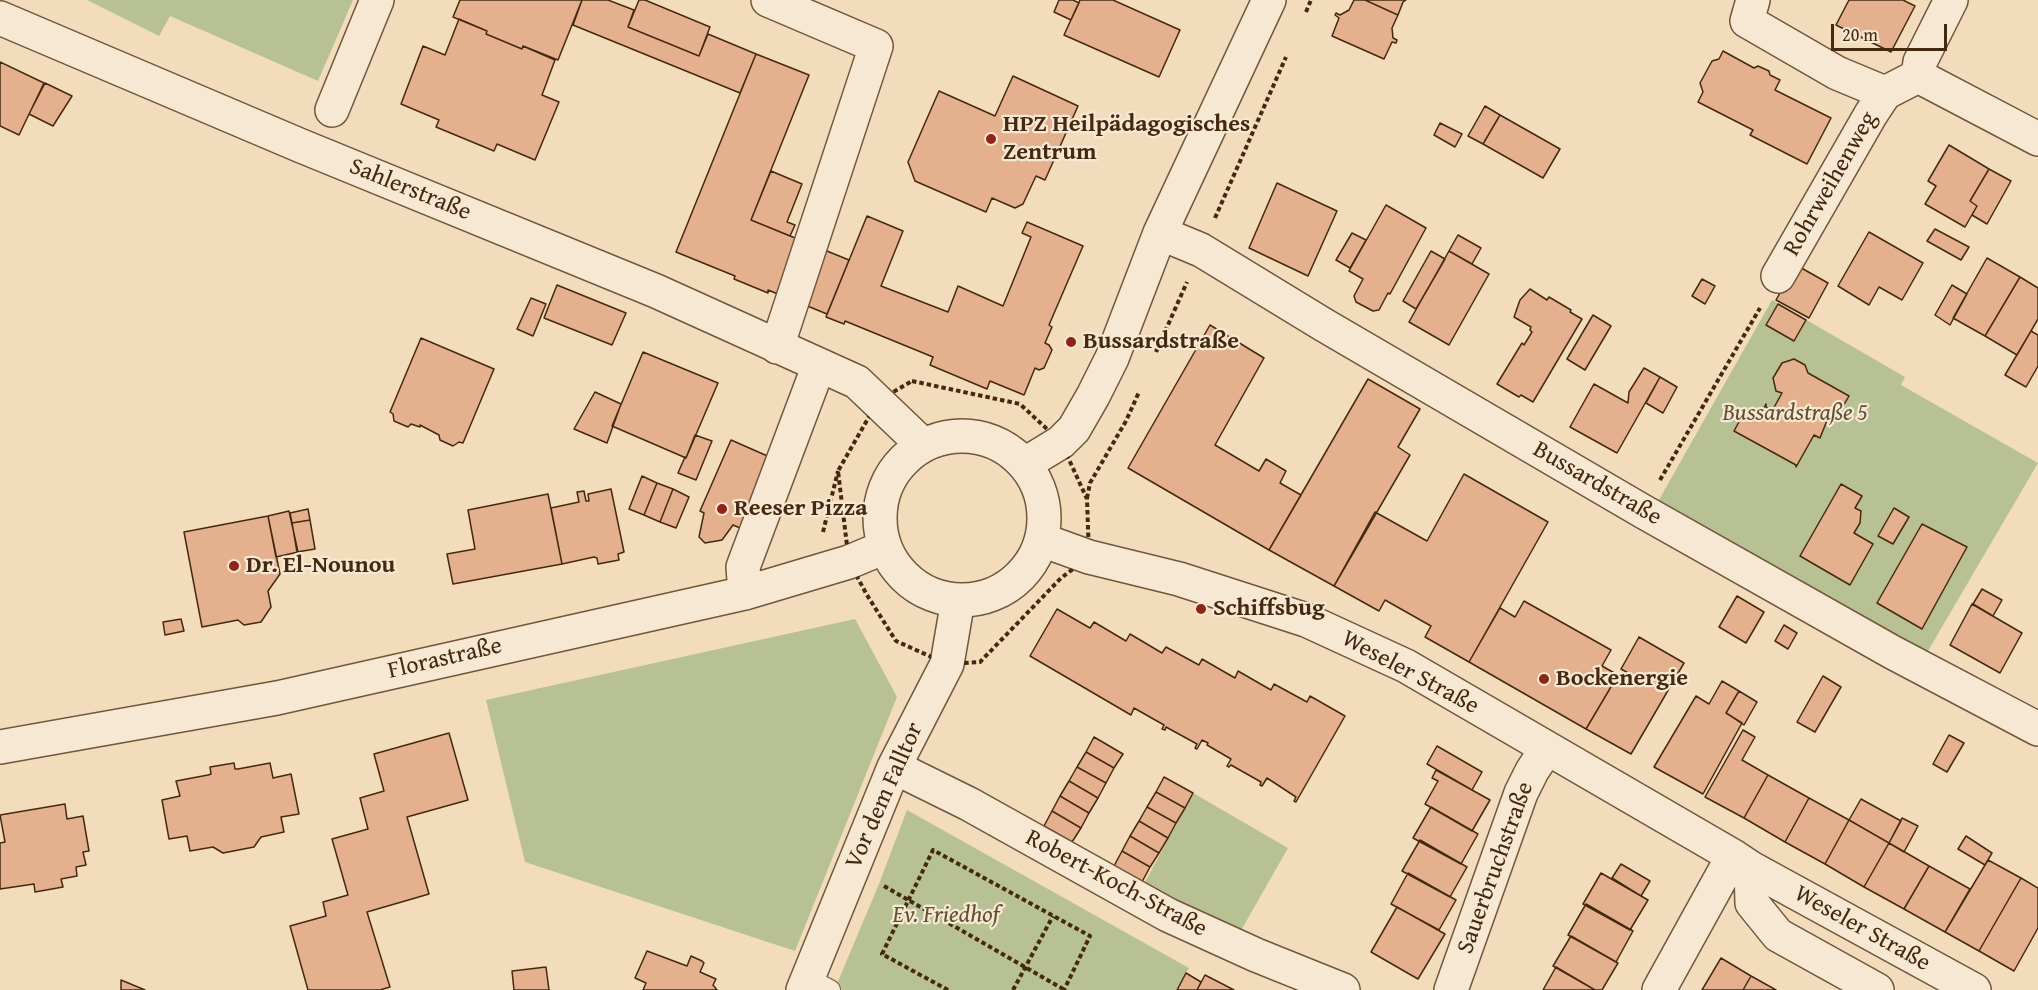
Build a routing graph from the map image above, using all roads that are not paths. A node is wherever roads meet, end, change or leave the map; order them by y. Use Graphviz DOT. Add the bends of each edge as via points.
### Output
graph roads {
  1 [pos="377,0"];
  2 [pos="768,0"];
  3 [pos="1269,0"];
  4 [pos="1753,0"];
  5 [pos="1951,0"];
  6 [pos="0,18"];
  7 [pos="1918,76"];
  8 [pos="1885,93"];
  9 [pos="325,129"];
  10 [pos="2038,139"];
  11 [pos="1160,233"];
  12 [pos="1778,276"];
  13 [pos="777,346"];
  14 [pos="819,365"];
  15 [pos="923,445"];
  16 [pos="1025,464"];
  17 [pos="1042,540"];
  18 [pos="885,547"];
  19 [pos="745,593"];
  20 [pos="958,600"];
  21 [pos="2038,729"];
  22 [pos="0,747"];
  23 [pos="1547,748"];
  24 [pos="894,767"];
  25 [pos="1742,862"];
  26 [pos="813,986"];
  27 [pos="1343,990"];
  28 [pos="1451,990"];
  29 [pos="1659,990"];
  30 [pos="1877,990"];
  31 [pos="1974,990"];
  1 -- 9 [label="street"];
  2 -- 13 [label="street" via="876,46"];
  3 -- 11 [label="street"];
  4 -- 8 [label="street, Rohrweihenweg" via="1747,21 1837,73"];
  5 -- 7 [label="street" via="1920,62"];
  6 -- 9 [label="street, Sahlerstraße"];
  7 -- 8 [label="street, Rohrweihenweg"];
  7 -- 10 [label="street"];
  8 -- 12 [label="street, Rohrweihenweg"];
  9 -- 13 [label="street, Sahlerstraße"];
  11 -- 16 [label="street" via="1112,358 1074,429 1061,442"];
  11 -- 21 [label="street, Bussardstraße" via="1201,250 1644,512"];
  13 -- 14 [label="street, Sahlerstraße"];
  14 -- 15 [label="street, Sahlerstraße" via="857,382"];
  14 -- 19 [label="street" via="743,567"];
  15 -- 16 [label="street" via="949,437 978,437 1004,447"];
  15 -- 18 [label="street" via="900,464 885,489 879,518"];
  16 -- 17 [label="street" via="1039,488 1045,514"];
  17 -- 20 [label="street" via="1029,566 1010,585 985,597"];
  17 -- 23 [label="street, Weseler Straße" via="1306,620 1406,666"];
  18 -- 19 [label="street, Florastraße" via="849,562"];
  18 -- 20 [label="street" via="902,574 927,593"];
  19 -- 22 [label="street, Florastraße" via="277,698"];
  20 -- 24 [label="street, Vor dem Falltor" via="946,664"];
  23 -- 25 [label="street, Weseler Straße"];
  23 -- 28 [label="street, Sauerbruchstraße" via="1521,793"];
  24 -- 26 [label="street, Vor dem Falltor" via="851,870"];
  24 -- 27 [label="street, Robert-Koch-Straße" via="969,804 1168,915"];
  25 -- 29 [label="street"];
  25 -- 30 [label="street, Weseler Straße" via="1752,903 1778,936"];
  25 -- 31 [label="street, Weseler Straße"];
}
